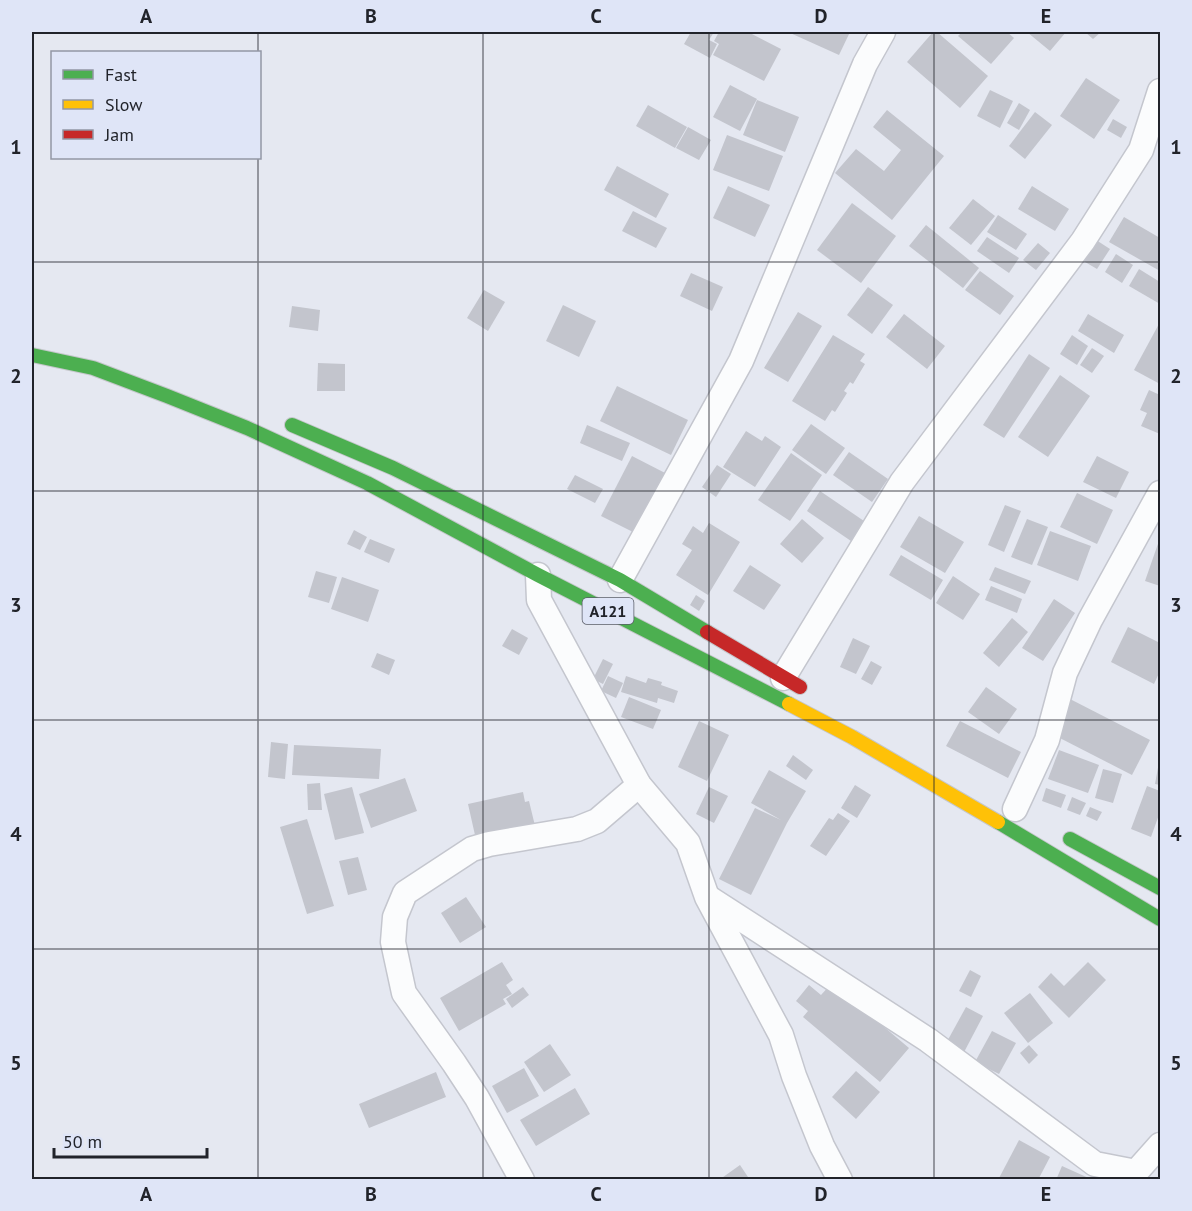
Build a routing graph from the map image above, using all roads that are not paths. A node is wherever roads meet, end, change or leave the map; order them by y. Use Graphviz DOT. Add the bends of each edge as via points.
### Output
graph roads {
  1 [pos="883,32"];
  2 [pos="1161,91"];
  3 [pos="32,355"];
  4 [pos="278,419"];
  5 [pos="1161,493"];
  6 [pos="538,575"];
  7 [pos="620,580"];
  8 [pos="783,678"];
  9 [pos="813,695"];
  10 [pos="639,785"];
  11 [pos="1016,809"];
  12 [pos="1057,832"];
  13 [pos="1161,888"];
  14 [pos="707,897"];
  15 [pos="1161,919"];
  16 [pos="1161,1145"];
  17 [pos="522,1179"];
  18 [pos="840,1179"];
  1 -- 7 [label="street" via="865,64 741,361"];
  2 -- 8 [label="street" via="1141,150 1083,241 902,482"];
  3 -- 6 [label="main road, A121" via="93,368 247,428 367,483"];
  4 -- 7 [label="main road, A121" via="393,468"];
  5 -- 11 [label="street" via="1065,673 1047,740"];
  6 -- 10 [label="street" via="539,600"];
  6 -- 15 [label="main road, A121" via="852,738"];
  7 -- 8 [label="main road, A121"];
  8 -- 9 [label="main road, A121"];
  10 -- 14 [label="street" via="688,843"];
  10 -- 17 [label="street" via="597,821 577,829 472,849 405,893 395,917 393,942 404,993 477,1098"];
  12 -- 13 [label="main road"];
  14 -- 16 [label="street" via="928,1040 1095,1164 1136,1172"];
  14 -- 18 [label="street" via="782,1035 822,1146"];
}
